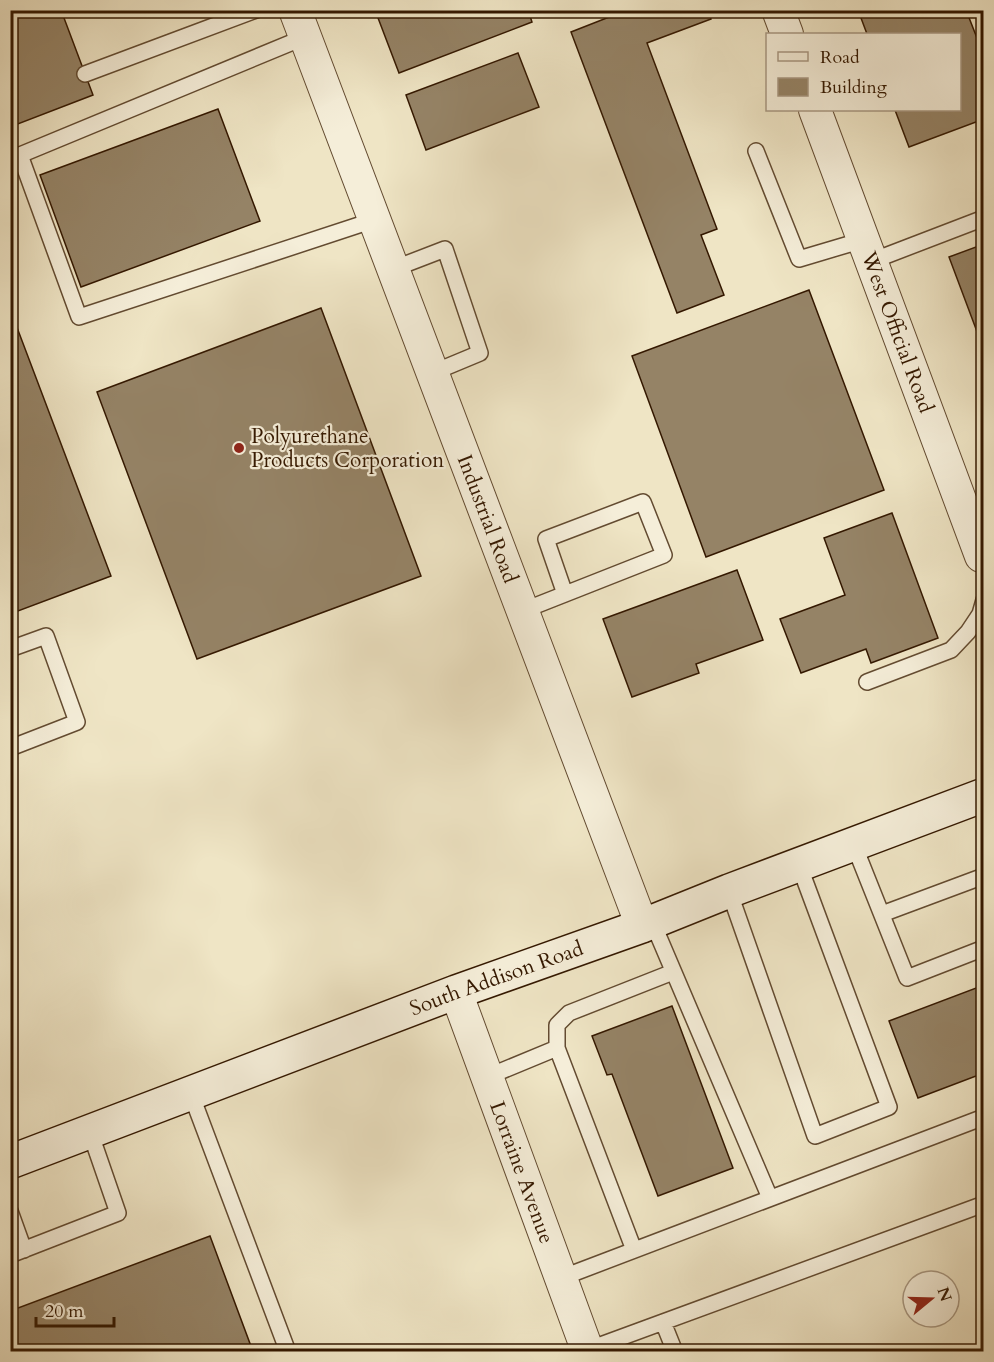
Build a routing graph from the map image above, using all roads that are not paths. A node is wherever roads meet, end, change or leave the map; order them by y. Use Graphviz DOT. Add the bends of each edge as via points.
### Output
graph roads {
  1 [pos="256,10"];
  2 [pos="778,10"];
  3 [pos="300,24"];
  4 [pos="787,33"];
  5 [pos="85,74"];
  6 [pos="815,111"];
  7 [pos="756,151"];
  8 [pos="984,218"];
  9 [pos="374,220"];
  10 [pos="868,250"];
  11 [pos="393,269"];
  12 [pos="432,373"];
  13 [pos="983,561"];
  14 [pos="565,594"];
  15 [pos="984,600"];
  16 [pos="522,611"];
  17 [pos="10,649"];
  18 [pos="867,682"];
  19 [pos="10,748"];
  20 [pos="984,795"];
  21 [pos="854,845"];
  22 [pos="800,865"];
  23 [pos="984,876"];
  24 [pos="729,891"];
  25 [pos="882,914"];
  26 [pos="647,924"];
  27 [pos="984,948"];
  28 [pos="673,972"];
  29 [pos="456,992"];
  30 [pos="557,1048"];
  31 [pos="487,1077"];
  32 [pos="191,1094"];
  33 [pos="984,1117"];
  34 [pos="90,1132"];
  35 [pos="10,1162"];
  36 [pos="770,1198"];
  37 [pos="984,1204"];
  38 [pos="10,1211"];
  39 [pos="634,1250"];
  40 [pos="17,1252"];
  41 [pos="561,1278"];
  42 [pos="663,1322"];
  43 [pos="587,1351"];
  44 [pos="288,1352"];
  45 [pos="675,1352"];
  1 -- 5 [label="lane"];
  2 -- 4 [label="street"];
  3 -- 9 [label="street, Industrial Road"];
  3 -- 9 [label="lane" via="20,155 79,317"];
  6 -- 10 [label="street, West Official Road"];
  7 -- 10 [label="lane" via="799,259"];
  8 -- 10 [label="lane"];
  9 -- 11 [label="street, Industrial Road"];
  10 -- 13 [label="street, West Official Road"];
  11 -- 12 [label="street, Industrial Road"];
  11 -- 12 [label="lane" via="445,249 480,353"];
  12 -- 16 [label="street, Industrial Road"];
  14 -- 14 [label="lane" via="664,555 643,502 546,539"];
  14 -- 16 [label="lane"];
  15 -- 18 [label="lane" via="980,614 951,650"];
  16 -- 26 [label="street, Industrial Road"];
  17 -- 19 [label="lane" via="46,636 77,722"];
  20 -- 21 [label="street, South Addison Road"];
  21 -- 22 [label="street, South Addison Road"];
  21 -- 25 [label="lane"];
  22 -- 24 [label="street, South Addison Road"];
  22 -- 24 [label="lane" via="889,1107 815,1136"];
  23 -- 25 [label="lane"];
  24 -- 26 [label="street, South Addison Road"];
  25 -- 27 [label="lane" via="907,978"];
  26 -- 28 [label="lane"];
  26 -- 29 [label="street, South Addison Road"];
  28 -- 30 [label="lane" via="569,1013 557,1025"];
  28 -- 36 [label="lane"];
  29 -- 31 [label="street, Lorraine Avenue"];
  29 -- 32 [label="street, South Addison Road"];
  30 -- 31 [label="lane"];
  30 -- 39 [label="lane"];
  31 -- 41 [label="street, Lorraine Avenue"];
  32 -- 34 [label="street, South Addison Road"];
  32 -- 44 [label="lane"];
  33 -- 36 [label="lane"];
  34 -- 35 [label="street, South Addison Road"];
  34 -- 40 [label="lane" via="118,1213"];
  36 -- 39 [label="lane"];
  37 -- 42 [label="lane"];
  38 -- 40 [label="lane"];
  39 -- 41 [label="lane"];
  41 -- 43 [label="street, Lorraine Avenue"];
  42 -- 43 [label="lane"];
  42 -- 45 [label="lane"];
}
